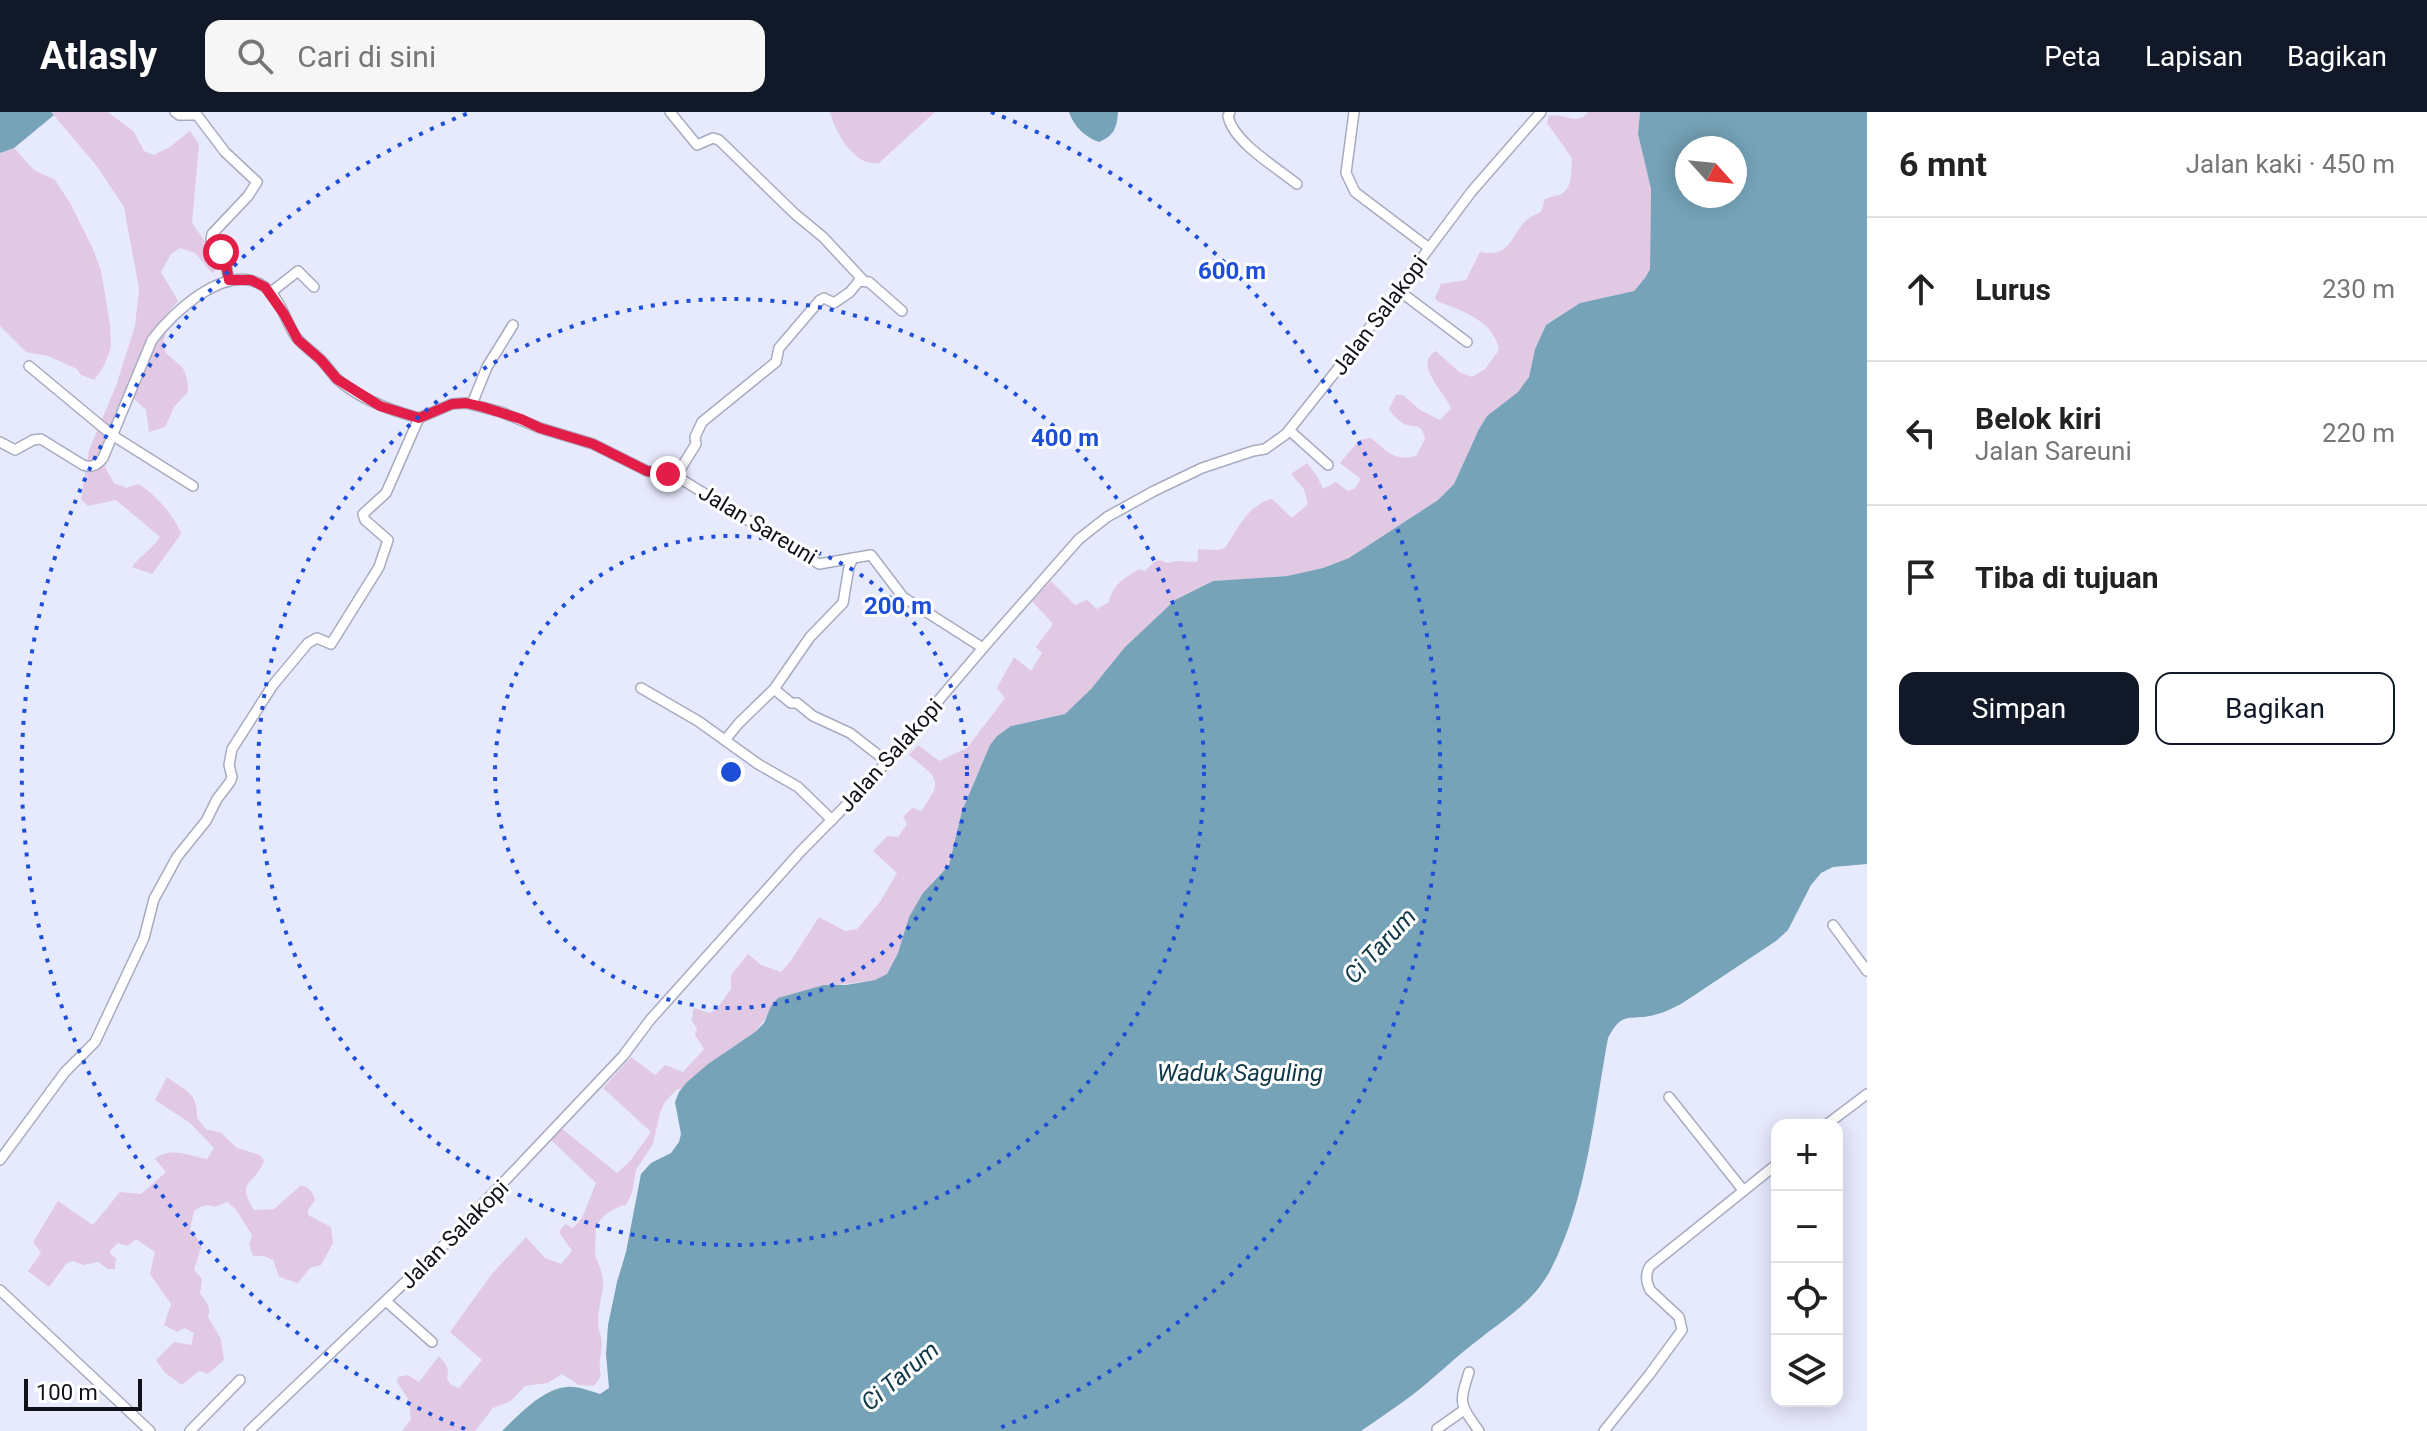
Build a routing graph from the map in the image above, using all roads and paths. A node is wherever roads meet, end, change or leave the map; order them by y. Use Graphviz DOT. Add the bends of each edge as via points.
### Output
graph roads {
  1 [pos="175,112"];
  2 [pos="670,112"];
  3 [pos="1230,112"];
  4 [pos="1354,112"];
  5 [pos="1541,112"];
  6 [pos="1297,184"];
  7 [pos="1429,248"];
  8 [pos="229,280"];
  9 [pos="863,280"];
  10 [pos="314,287"];
  11 [pos="1398,290"];
  12 [pos="270,293"];
  13 [pos="902,311"];
  14 [pos="513,325"];
  15 [pos="1467,342"];
  16 [pos="29,366"];
  17 [pos="472,404"];
  18 [pos="419,418"];
  19 [pos="1289,430"];
  20 [pos="112,435"];
  21 [pos="0,442"];
  22 [pos="1328,465"];
  23 [pos="676,476"];
  24 [pos="193,486"];
  25 [pos="853,558"];
  26 [pos="983,648"];
  27 [pos="641,688"];
  28 [pos="774,689"];
  29 [pos="725,740"];
  30 [pos="886,761"];
  31 [pos="832,820"];
  32 [pos="1833,925"];
  33 [pos="1867,971"];
  34 [pos="1867,1094"];
  35 [pos="1669,1097"];
  36 [pos="1834,1119"];
  37 [pos="0,1160"];
  38 [pos="1771,1169"];
  39 [pos="1743,1190"];
  40 [pos="0,1290"];
  41 [pos="387,1302"];
  42 [pos="432,1342"];
  43 [pos="1469,1372"];
  44 [pos="240,1380"];
  45 [pos="1464,1410"];
  46 [pos="1437,1429"];
  47 [pos="150,1431"];
  48 [pos="190,1431"];
  49 [pos="249,1431"];
  50 [pos="1479,1431"];
  51 [pos="1604,1431"];
  1 -- 8 [label="street" via="197,115 257,182 212,234"];
  2 -- 9 [label="street" via="697,145 719,140"];
  3 -- 6 [label="street" via="1231,127 1243,142"];
  4 -- 7 [label="street" via="1349,183"];
  5 -- 7 [label="street, Jalan Salakopi"];
  7 -- 11 [label="street, Jalan Salakopi"];
  8 -- 12 [label="street" via="251,280"];
  8 -- 20 [label="street" via="184,305 163,326 144,355"];
  9 -- 13 [label="street"];
  9 -- 23 [label="street" via="834,303 820,300 779,348 776,362 702,422 696,444"];
  10 -- 12 [label="street" via="298,271"];
  11 -- 15 [label="street"];
  11 -- 19 [label="street, Jalan Salakopi"];
  12 -- 18 [label="street" via="298,340 337,379 380,406"];
  14 -- 17 [label="street"];
  16 -- 20 [label="street"];
  17 -- 18 [label="street, Jalan Sareuni" via="452,404"];
  17 -- 23 [label="street, Jalan Sareuni" via="593,444 647,471"];
  18 -- 37 [label="street" via="386,493 362,516 388,540 379,567 331,644 310,641 258,708 232,749 230,782 154,899 144,938 95,1042 59,1078"];
  19 -- 22 [label="street"];
  19 -- 26 [label="street, Jalan Salakopi" via="1265,449 1202,468 1107,517 1079,539"];
  20 -- 21 [label="street" via="103,458 88,467 41,439 15,450"];
  20 -- 24 [label="street"];
  23 -- 25 [label="street, Jalan Sareuni" via="819,564"];
  25 -- 26 [label="street, Jalan Sareuni" via="871,555 903,597"];
  25 -- 28 [label="street" via="843,603 810,637"];
  26 -- 30 [label="street, Jalan Salakopi"];
  27 -- 29 [label="street"];
  28 -- 29 [label="street"];
  28 -- 30 [label="street" via="850,733"];
  29 -- 31 [label="street" via="798,787"];
  30 -- 31 [label="street, Jalan Salakopi"];
  31 -- 41 [label="street, Jalan Salakopi" via="623,1056"];
  32 -- 33 [label="street"];
  34 -- 36 [label="street"];
  35 -- 39 [label="street"];
  38 -- 39 [label="street"];
  39 -- 51 [label="street" via="1650,1266 1647,1285 1679,1317 1682,1330"];
  40 -- 47 [label="street"];
  41 -- 42 [label="street"];
  41 -- 49 [label="street, Jalan Salakopi"];
  43 -- 45 [label="street"];
  44 -- 48 [label="street"];
  45 -- 46 [label="street"];
  45 -- 50 [label="street"];
}
